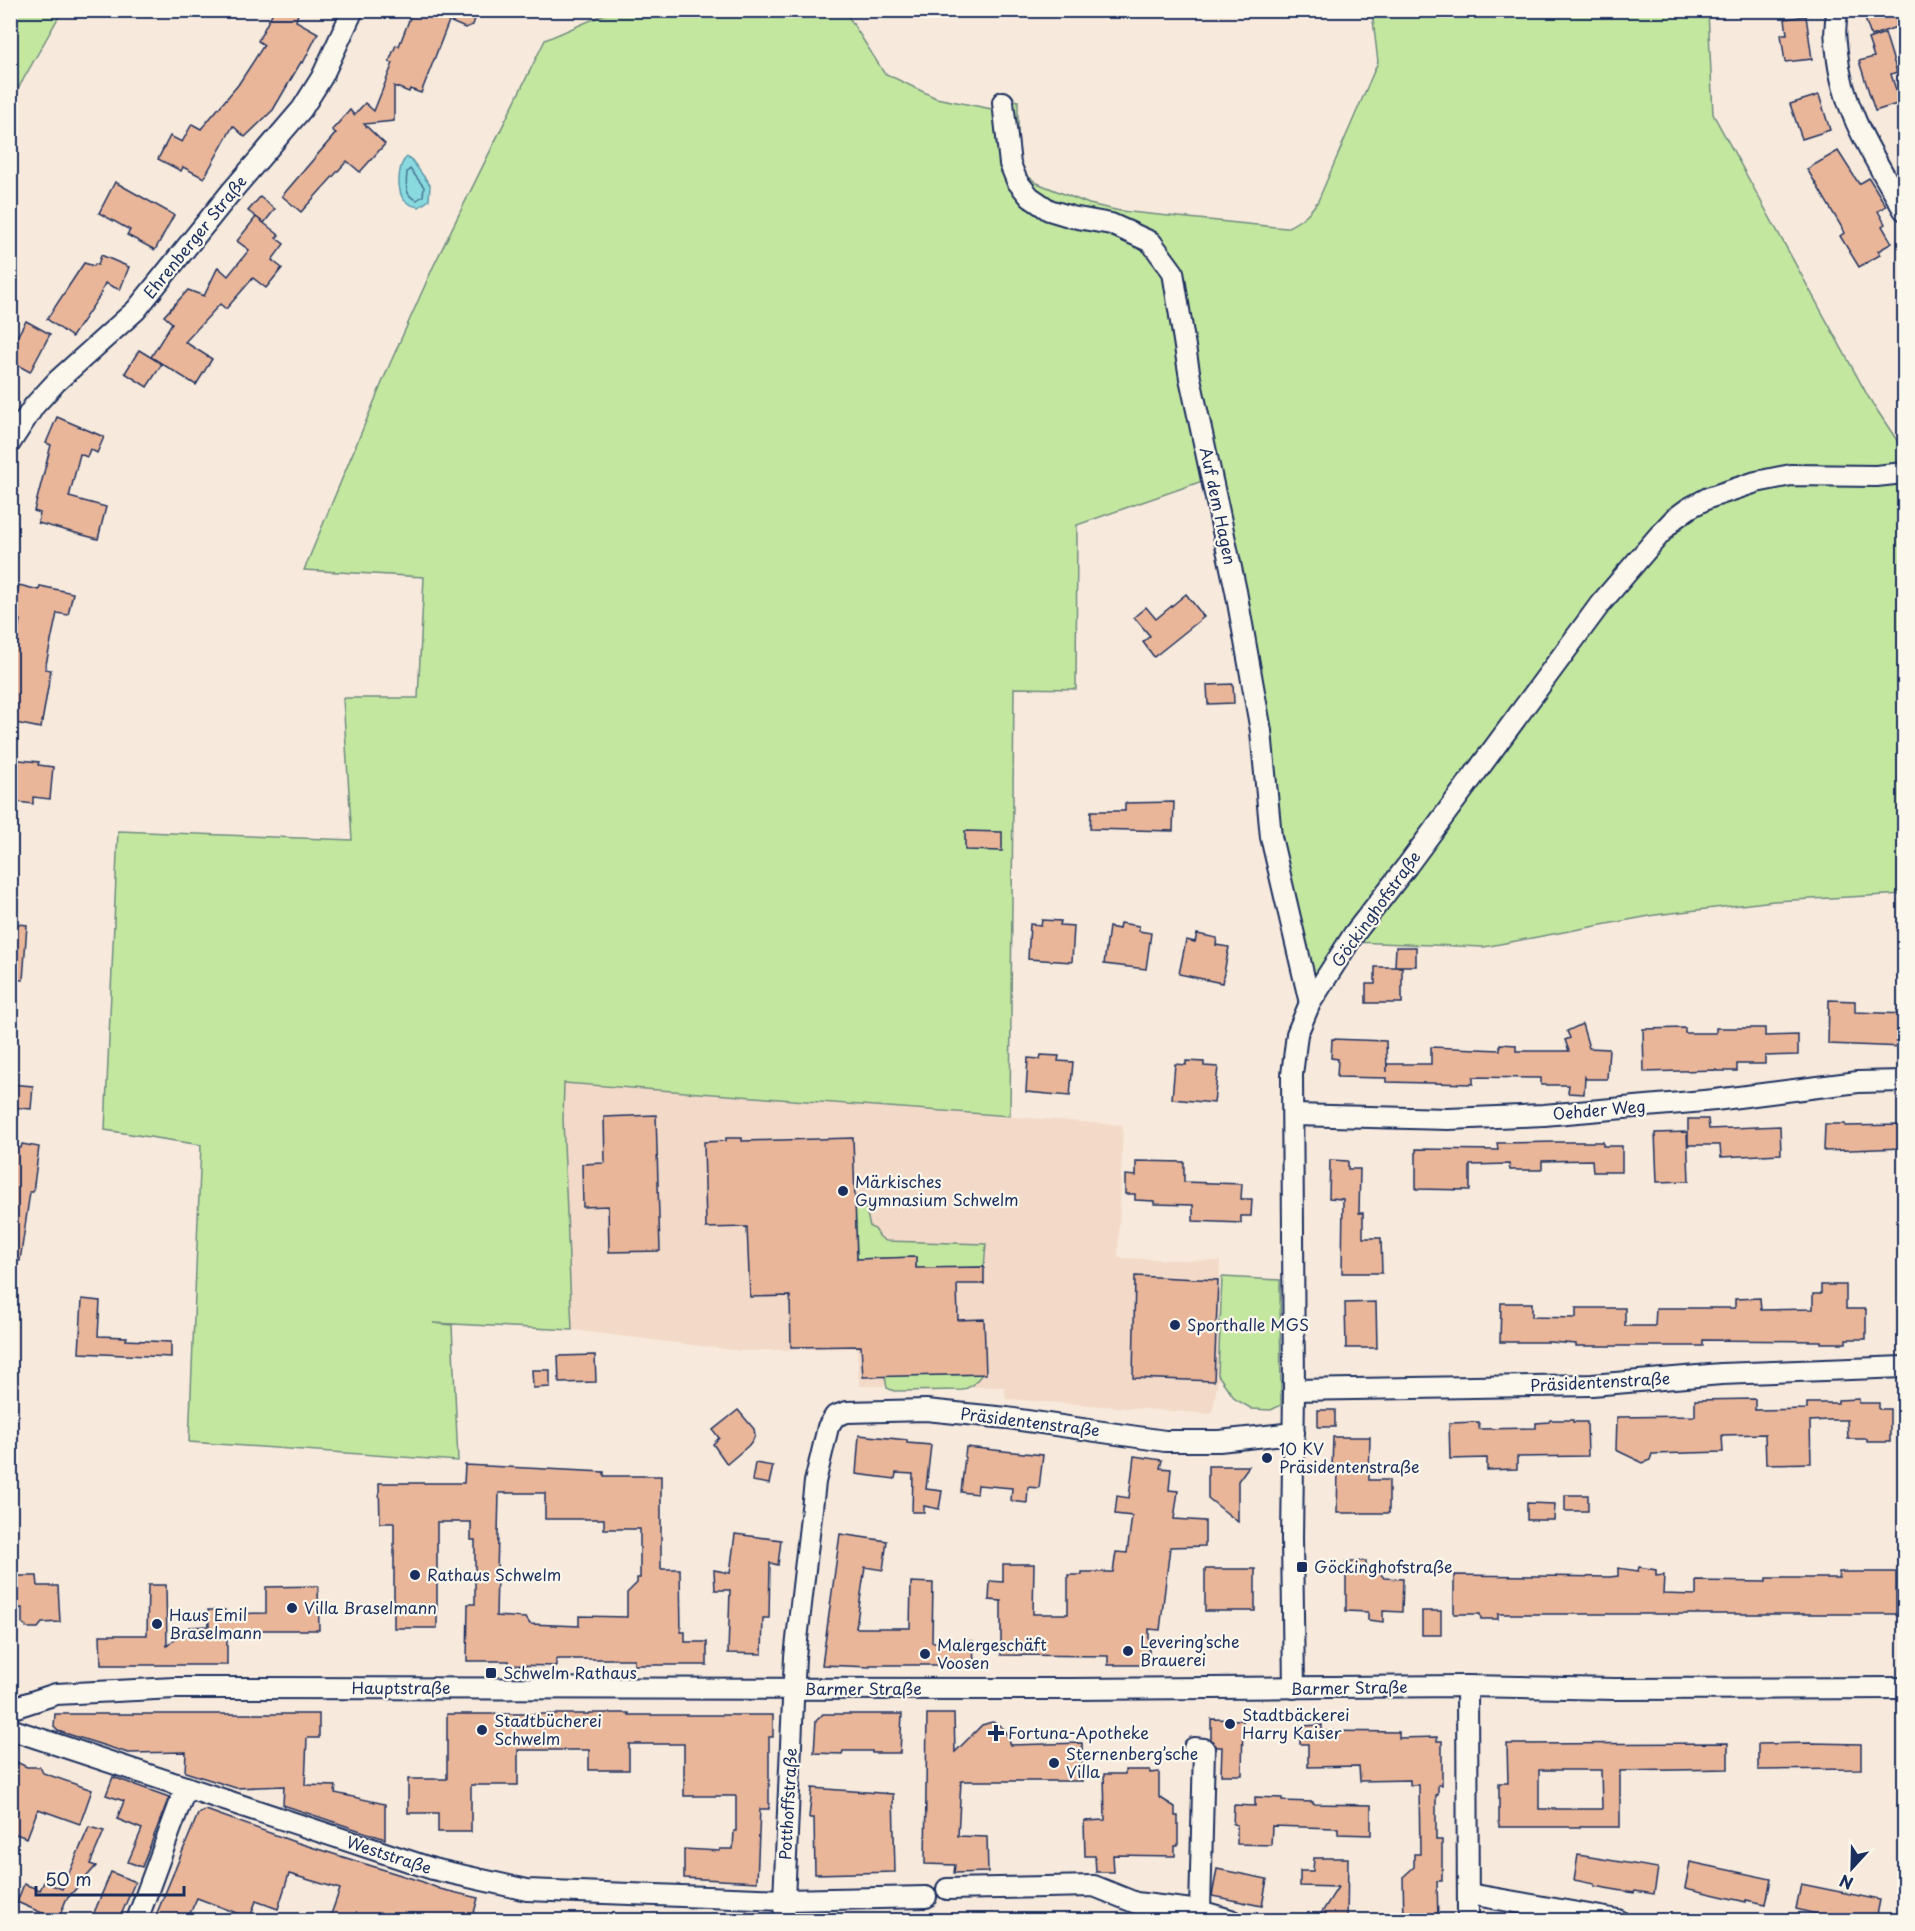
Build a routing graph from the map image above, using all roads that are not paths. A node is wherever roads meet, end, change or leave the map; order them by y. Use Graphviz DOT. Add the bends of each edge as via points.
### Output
graph roads {
  1 [pos="353,10"];
  2 [pos="1838,10"];
  3 [pos="1003,102"];
  4 [pos="1905,210"];
  5 [pos="10,443"];
  6 [pos="1905,473"];
  7 [pos="1310,1003"];
  8 [pos="1905,1081"];
  9 [pos="1293,1115"];
  10 [pos="1905,1366"];
  11 [pos="1294,1390"];
  12 [pos="1294,1433"];
  13 [pos="1467,1686"];
  14 [pos="793,1688"];
  15 [pos="1294,1688"];
  16 [pos="1905,1688"];
  17 [pos="10,1709"];
  18 [pos="10,1729"];
  19 [pos="1194,1748"];
  20 [pos="186,1787"];
  21 [pos="947,1889"];
  22 [pos="1468,1894"];
  23 [pos="926,1897"];
  24 [pos="784,1899"];
  25 [pos="1200,1911"];
  26 [pos="137,1920"];
  27 [pos="785,1920"];
  28 [pos="1231,1920"];
  29 [pos="1468,1920"];
  30 [pos="1618,1920"];
  1 -- 5 [label="street, Ehrenberger Straße" via="322,77 302,109 136,310 57,381 34,406"];
  2 -- 4 [label="street" via="1834,24 1839,70 1857,126"];
  3 -- 7 [label="street, Auf dem Hagen" via="1010,164 1017,181 1030,196 1049,210 1111,224 1151,242 1173,272 1261,731 1271,837"];
  6 -- 7 [label="street, Göckinghofstraße" via="1791,475 1708,498 1674,519 1601,603 1354,934"];
  7 -- 9 [label="street, Göckinghofstraße" via="1298,1034 1292,1075"];
  8 -- 9 [label="street, Oehder Weg" via="1858,1082 1544,1115 1448,1119"];
  9 -- 11 [label="street, Göckinghofstraße"];
  10 -- 11 [label="street, Präsidentenstraße" via="1721,1374 1592,1385"];
  11 -- 12 [label="street, Göckinghofstraße"];
  12 -- 14 [label="street, Präsidentenstraße" via="1218,1441 1165,1441 926,1410 847,1412 835,1416 828,1427 815,1482"];
  12 -- 15 [label="street, Göckinghofstraße"];
  13 -- 15 [label="street, Barmer Straße"];
  13 -- 16 [label="street, Barmer Straße"];
  13 -- 22 [label="street"];
  14 -- 15 [label="street, Barmer Straße"];
  14 -- 17 [label="street, Hauptstraße" via="175,1688 56,1694"];
  14 -- 24 [label="street, Potthoffstraße"];
  18 -- 20 [label="street, Weststraße"];
  19 -- 25 [label="street" via="1204,1749"];
  20 -- 24 [label="street, Weststraße" via="433,1869 527,1890"];
  20 -- 26 [label="street"];
  21 -- 25 [label="street" via="1094,1886 1136,1903"];
  22 -- 29 [label="street"];
  22 -- 30 [label="street"];
  23 -- 24 [label="street, Weststraße"];
  24 -- 27 [label="street, Potthoffstraße"];
  25 -- 28 [label="street"];
}
